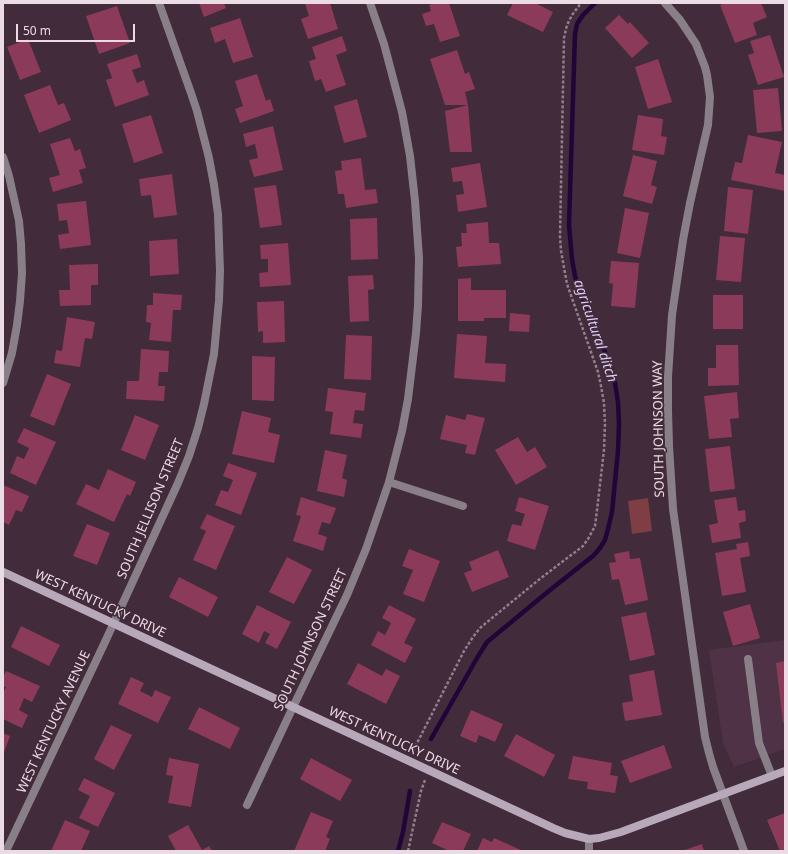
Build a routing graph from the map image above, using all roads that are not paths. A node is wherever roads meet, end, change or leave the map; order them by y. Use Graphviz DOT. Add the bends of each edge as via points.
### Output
graph roads {
  1 [pos="158,3"];
  2 [pos="370,3"];
  3 [pos="665,3"];
  4 [pos="3,157"];
  5 [pos="3,382"];
  6 [pos="389,482"];
  7 [pos="463,506"];
  8 [pos="3,572"];
  9 [pos="113,624"];
  10 [pos="748,659"];
  11 [pos="293,707"];
  12 [pos="785,771"];
  13 [pos="772,776"];
  14 [pos="723,795"];
  15 [pos="247,805"];
  16 [pos="589,838"];
  17 [pos="6,851"];
  18 [pos="589,851"];
  19 [pos="744,851"];
  1 -- 9 [label="street, SOUTH JELLISON STREET" via="193,99 209,158 218,214 219,300 214,354 204,404 189,456"];
  2 -- 6 [label="street, SOUTH JOHNSON STREET" via="395,83 406,133 419,258 418,305 406,414"];
  3 -- 14 [label="street, SOUTH JOHNSON WAY" via="696,44 705,67 710,97 708,125 690,203 672,315 668,410 673,509 705,737"];
  4 -- 5 [label="street" via="19,221 22,272 12,354"];
  6 -- 7 [label="street"];
  6 -- 11 [label="street, SOUTH JOHNSON STREET" via="358,570"];
  8 -- 9 [label="street, WEST KENTUCKY DRIVE"];
  9 -- 11 [label="street, WEST KENTUCKY DRIVE"];
  9 -- 17 [label="street, WEST KENTUCKY AVENUE"];
  10 -- 13 [label="street" via="759,743"];
  11 -- 15 [label="street, SOUTH JOHNSON STREET"];
  11 -- 16 [label="street, WEST KENTUCKY DRIVE" via="565,833"];
  12 -- 13 [label="street, WEST KENTUCKY DRIVE"];
  13 -- 14 [label="street, WEST KENTUCKY DRIVE"];
  14 -- 16 [label="street, WEST KENTUCKY DRIVE" via="621,832"];
  14 -- 19 [label="street, SOUTH JOHNSON WAY"];
  16 -- 18 [label="street"];
}
